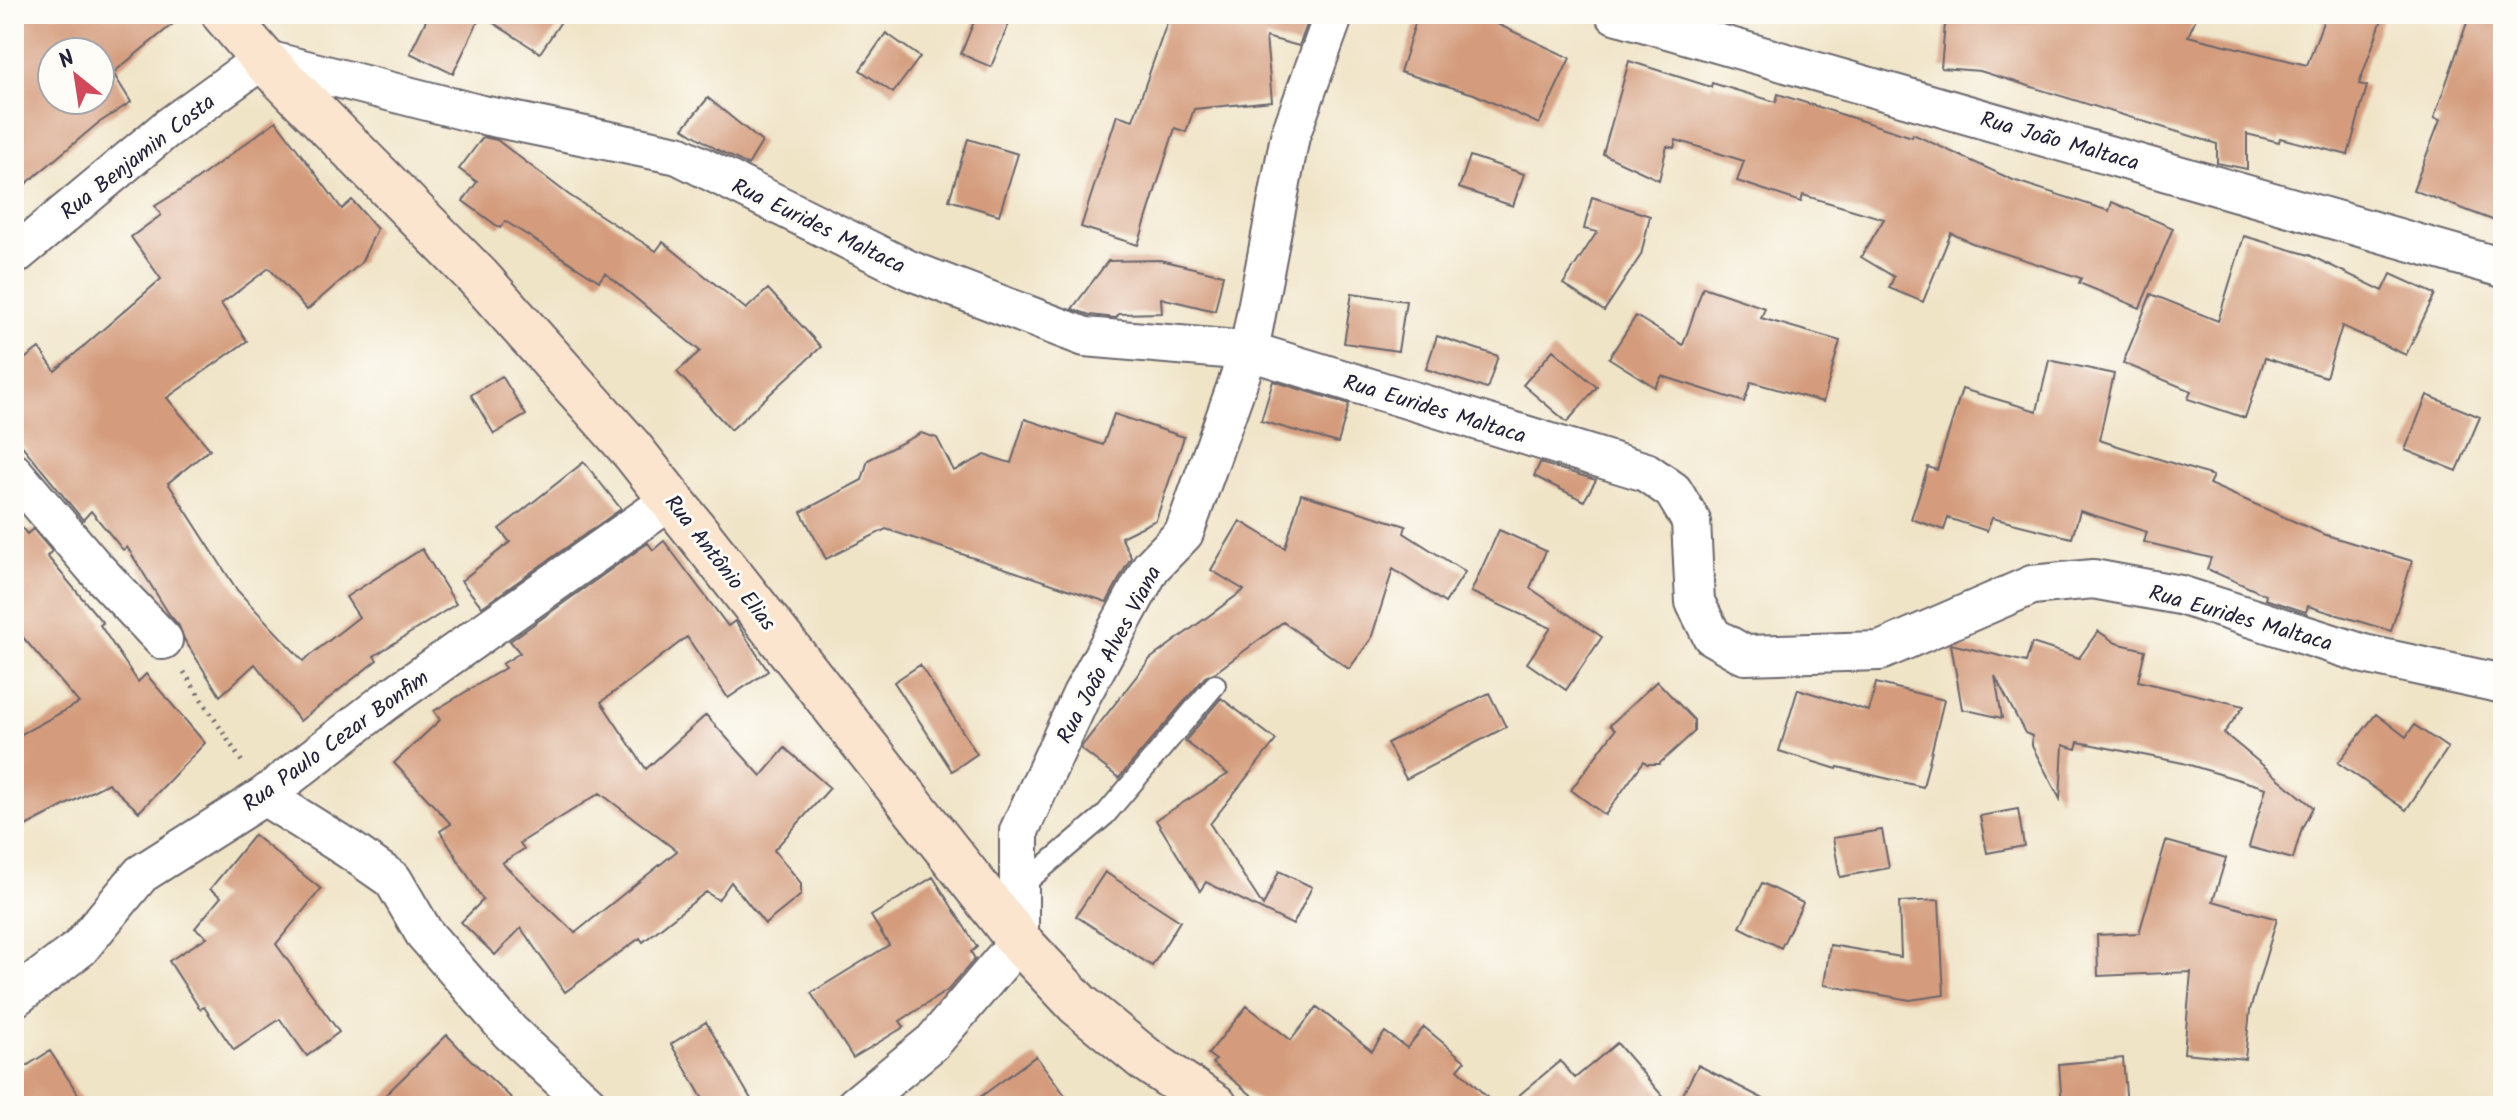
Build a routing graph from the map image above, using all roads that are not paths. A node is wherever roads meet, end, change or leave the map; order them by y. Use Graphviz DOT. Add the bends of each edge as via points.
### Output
graph roads {
  1 [pos="224,14"];
  2 [pos="1334,14"];
  3 [pos="1615,14"];
  4 [pos="263,59"];
  5 [pos="14,256"];
  6 [pos="2503,268"];
  7 [pos="1249,351"];
  8 [pos="14,473"];
  9 [pos="671,500"];
  10 [pos="163,640"];
  11 [pos="2503,684"];
  12 [pos="1215,685"];
  13 [pos="264,796"];
  14 [pos="1019,888"];
  15 [pos="1019,941"];
  16 [pos="14,998"];
  17 [pos="590,1106"];
  18 [pos="855,1106"];
  19 [pos="1215,1106"];
  1 -- 4 [label="street, Rua Antônio Elias"];
  2 -- 7 [label="street, Rua João Alves Viana" via="1290,136"];
  3 -- 6 [label="street, Rua João Maltaca"];
  4 -- 5 [label="street, Rua Benjamin Costa" via="165,130"];
  4 -- 7 [label="street, Rua Eurides Maltaca" via="478,114 678,155 909,270 1085,337"];
  4 -- 9 [label="street, Rua Antônio Elias" via="478,277"];
  7 -- 11 [label="street, Rua Eurides Maltaca" via="1646,472 1673,491 1691,521 1695,602 1712,636 1745,655 1880,651 2032,585 2093,579 2180,595 2364,654"];
  7 -- 14 [label="street, Rua João Alves Viana" via="1184,533 1151,567 1082,694 1019,831"];
  8 -- 10 [label="street"];
  9 -- 13 [label="street, Rua Paulo Cezar Bonfim" via="385,702"];
  9 -- 15 [label="street, Rua Antônio Elias"];
  12 -- 14 [label="lane" via="1105,815"];
  13 -- 16 [label="street, Rua Paulo Cezar Bonfim" via="141,874 80,948"];
  13 -- 17 [label="street" via="393,880 424,933 510,1032"];
  14 -- 15 [label="street, Rua João Alves Viana"];
  15 -- 18 [label="street" via="933,1042"];
  15 -- 19 [label="street, Rua Antônio Elias" via="1078,1004 1145,1059"];
}
